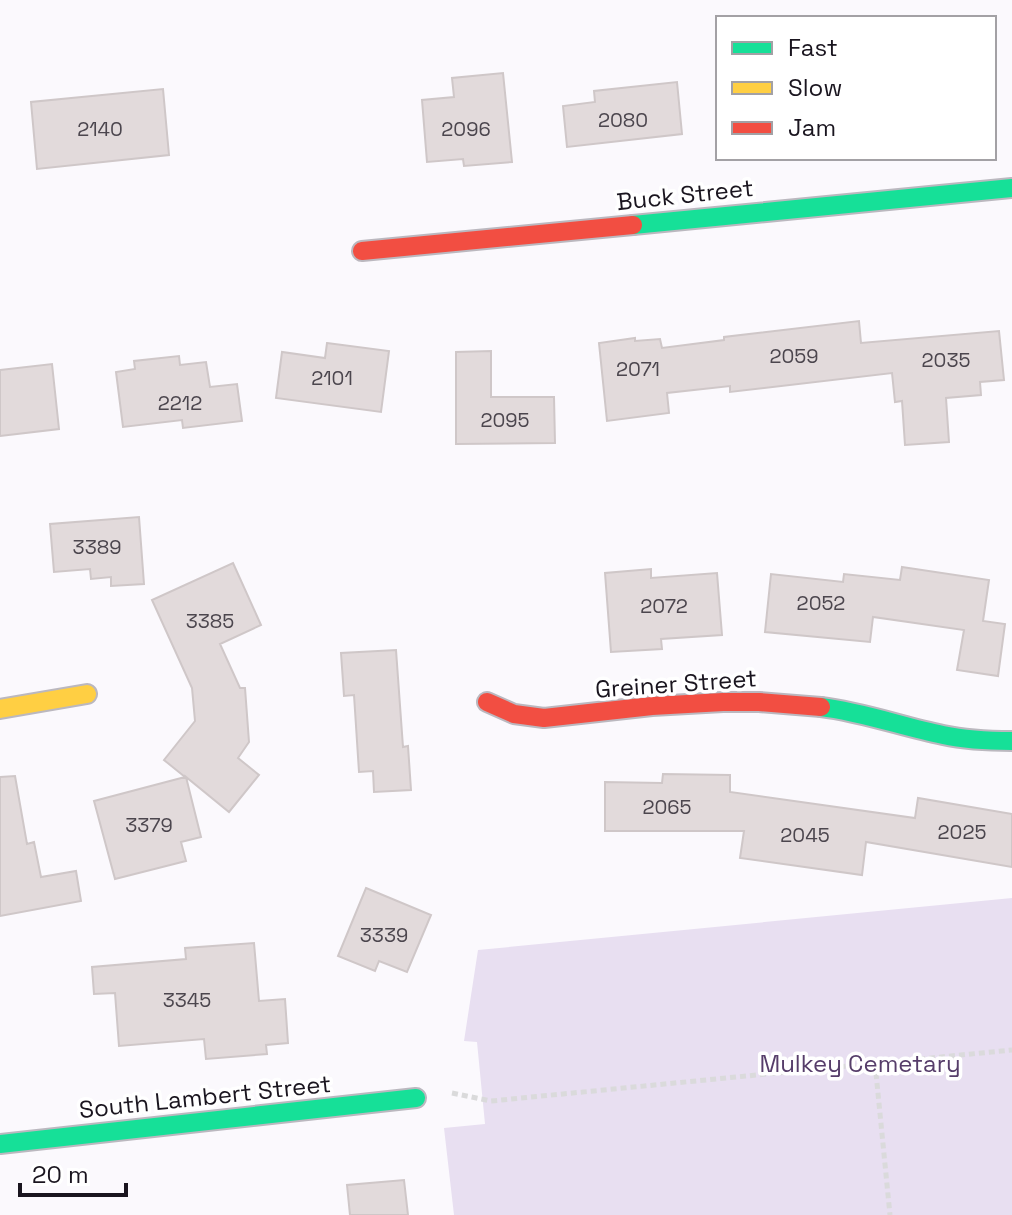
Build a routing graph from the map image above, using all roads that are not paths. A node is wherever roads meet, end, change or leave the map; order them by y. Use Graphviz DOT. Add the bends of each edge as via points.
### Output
graph roads {
  1 [pos="1012,188"];
  2 [pos="362,251"];
  3 [pos="87,694"];
  4 [pos="487,702"];
  5 [pos="0,709"];
  6 [pos="1012,741"];
  7 [pos="416,1098"];
  8 [pos="0,1144"];
  1 -- 2 [label="street, Buck Street"];
  3 -- 5 [label="street"];
  4 -- 6 [label="street, Greiner Street" via="525,718 544,718 690,703 774,702 832,708 961,740"];
  7 -- 8 [label="street, South Lambert Street"];
}
